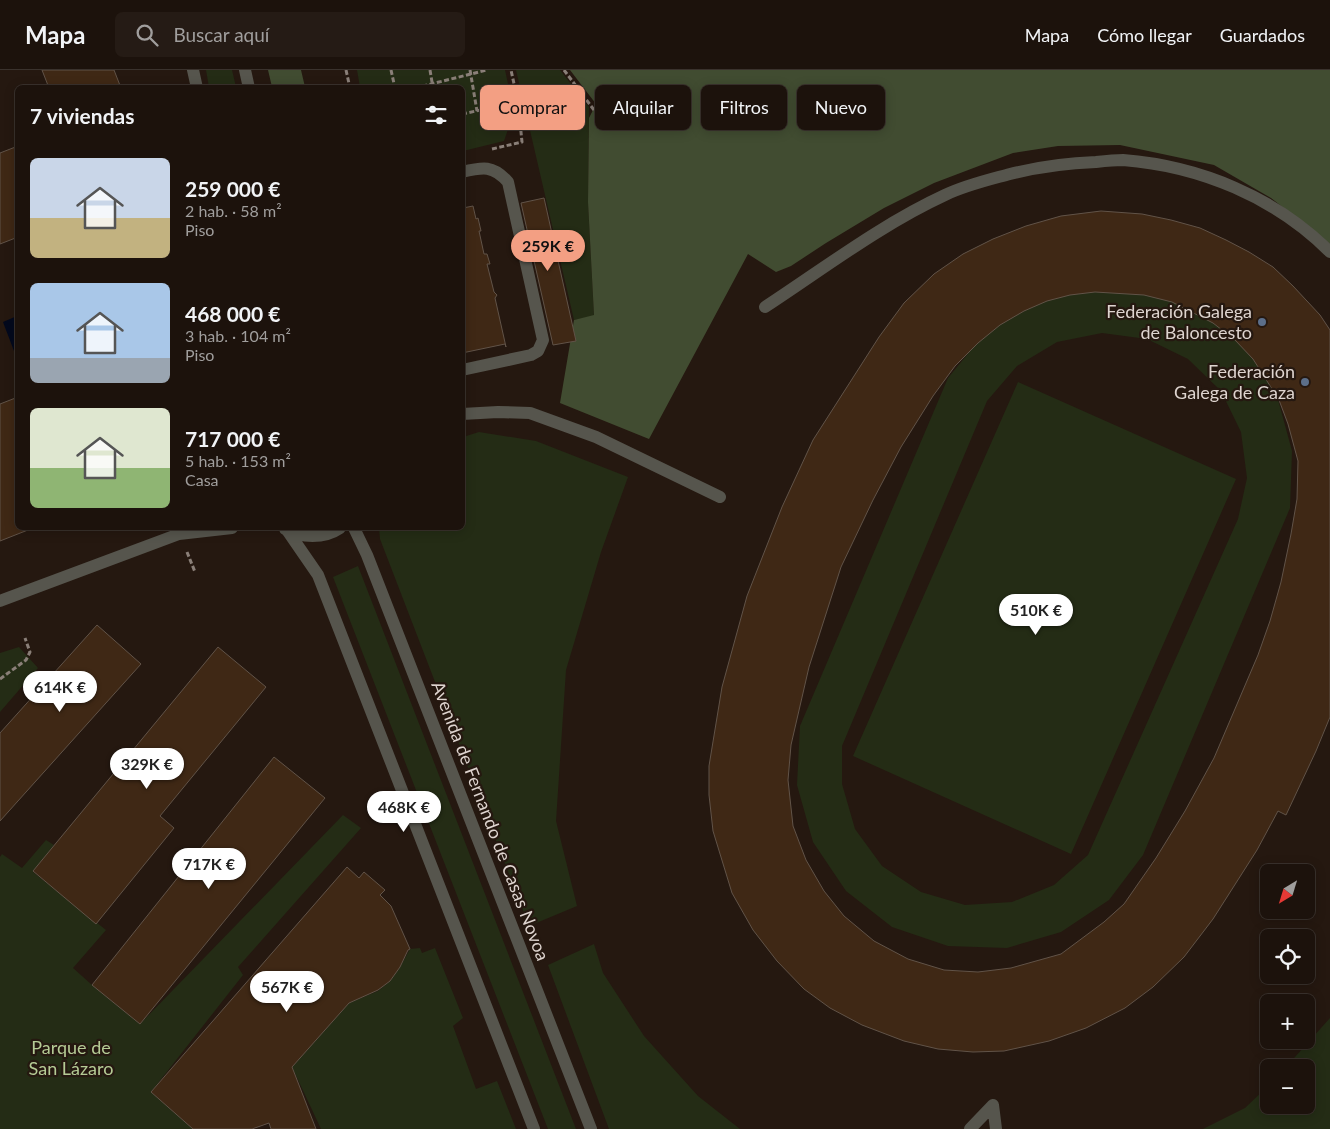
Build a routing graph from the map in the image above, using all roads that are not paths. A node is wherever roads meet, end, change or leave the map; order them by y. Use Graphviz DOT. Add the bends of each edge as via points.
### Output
graph roads {
  1 [pos="194,70"];
  2 [pos="245,70"];
  3 [pos="196,85"];
  4 [pos="248,85"];
  5 [pos="465,171"];
  6 [pos="1330,252"];
  7 [pos="765,307"];
  8 [pos="465,369"];
  9 [pos="465,414"];
  10 [pos="720,497"];
  11 [pos="200,530"];
  12 [pos="286,530"];
  13 [pos="288,530"];
  14 [pos="335,530"];
  15 [pos="355,530"];
  16 [pos="184,531"];
  17 [pos="0,601"];
  18 [pos="534,1129"];
  19 [pos="591,1129"];
  20 [pos="970,1129"];
  21 [pos="996,1129"];
  1 -- 3 [label="street"];
  2 -- 4 [label="street"];
  5 -- 8 [label="street" via="479,168 498,171 508,182 543,340 538,351 531,355"];
  6 -- 7 [label="street" via="1273,207 1237,188 1190,172 1156,165 1121,160 1074,163 1030,169 946,194 899,220"];
  9 -- 10 [label="street" via="530,413 596,437"];
  11 -- 16 [label="street"];
  12 -- 18 [label="street" via="318,575"];
  13 -- 14 [label="street" via="303,536 320,536"];
  15 -- 19 [label="street, Avenida de Fernando de Casas Novoa"];
  16 -- 17 [label="street"];
  20 -- 21 [label="street" via="993,1105"];
}
